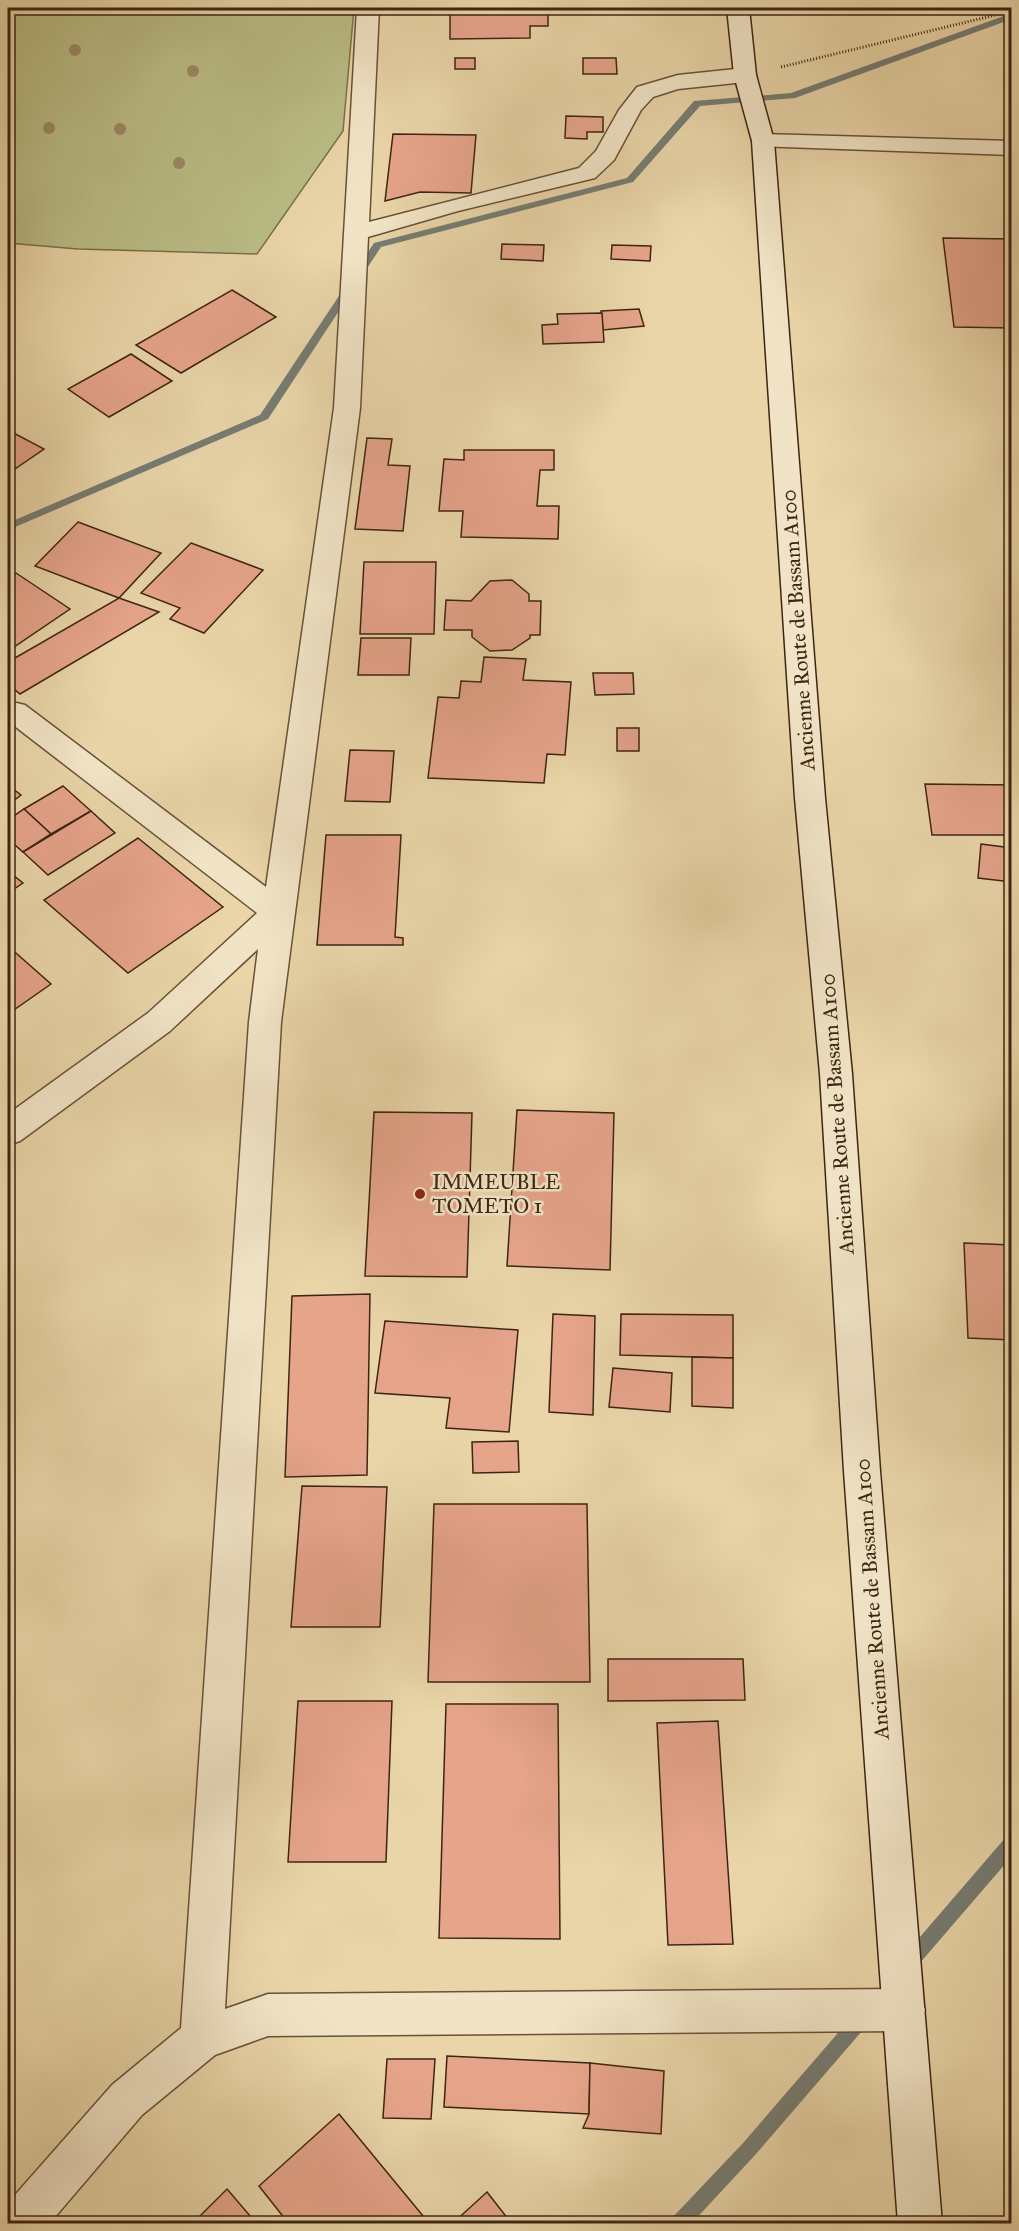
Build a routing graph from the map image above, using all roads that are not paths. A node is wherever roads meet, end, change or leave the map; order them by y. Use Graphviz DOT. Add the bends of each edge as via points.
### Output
graph roads {
  1 [pos="368,8"];
  2 [pos="738,8"];
  3 [pos="745,75"];
  4 [pos="763,141"];
  5 [pos="1011,148"];
  6 [pos="355,232"];
  7 [pos="8,711"];
  8 [pos="278,912"];
  9 [pos="8,1132"];
  10 [pos="904,2010"];
  11 [pos="202,2039"];
  12 [pos="19,2223"];
  13 [pos="920,2223"];
  1 -- 6 [label="street"];
  2 -- 3 [label="street, Ancienne Route de Bassam A100"];
  3 -- 4 [label="street, Ancienne Route de Bassam A100"];
  3 -- 6 [label="street" via="669,84 646,91 601,164 587,173"];
  4 -- 5 [label="street"];
  4 -- 10 [label="street, Ancienne Route de Bassam A100"];
  6 -- 8 [label="street" via="347,408"];
  7 -- 8 [label="street" via="15,712"];
  8 -- 9 [label="street" via="159,1022"];
  8 -- 11 [label="street" via="265,1022"];
  10 -- 11 [label="street" via="268,2015"];
  10 -- 13 [label="street, Ancienne Route de Bassam A100"];
  11 -- 12 [label="street" via="128,2100"];
}
